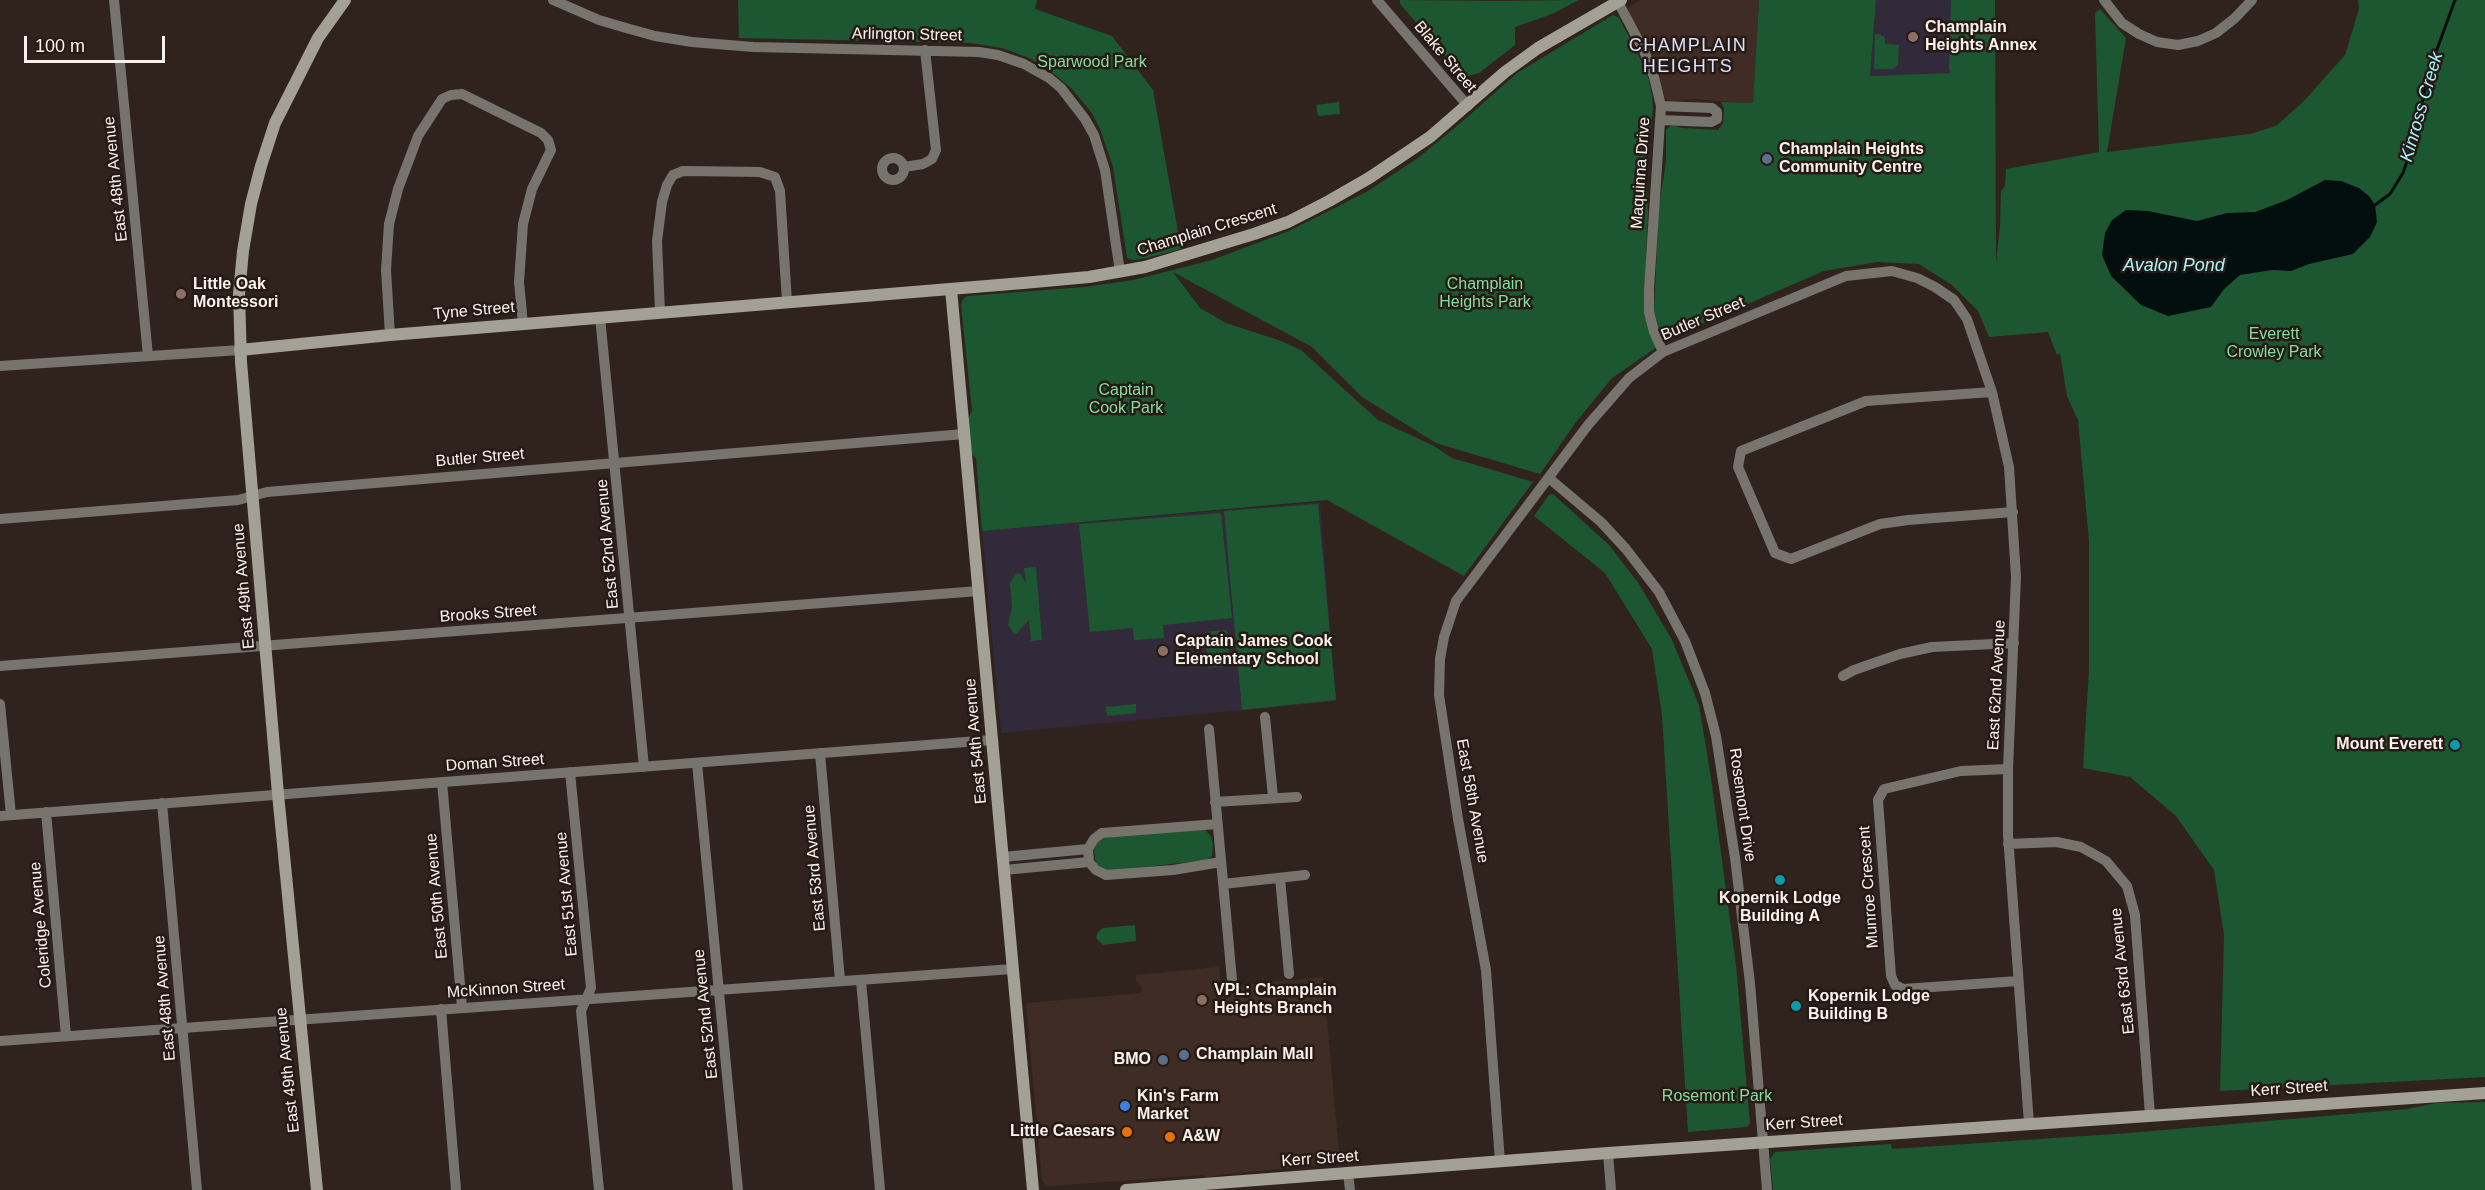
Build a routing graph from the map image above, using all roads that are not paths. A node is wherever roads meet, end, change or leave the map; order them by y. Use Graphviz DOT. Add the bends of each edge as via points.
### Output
graph roads {
  1 [pos="114,0"];
  2 [pos="345,0"];
  3 [pos="553,0"];
  4 [pos="1377,0"];
  5 [pos="2104,0"];
  6 [pos="2252,0"];
  7 [pos="1619,1"];
  8 [pos="925,50"];
  9 [pos="1468,106"];
  10 [pos="1660,106"];
  11 [pos="1660,120"];
  12 [pos="904,167"];
  13 [pos="1120,272"];
  14 [pos="1917,278"];
  15 [pos="951,289"];
  16 [pos="788,302"];
  17 [pos="660,312"];
  18 [pos="600,317"];
  19 [pos="523,324"];
  20 [pos="390,335"];
  21 [pos="240,350"];
  22 [pos="1663,352"];
  23 [pos="148,356"];
  24 [pos="0,366"];
  25 [pos="1992,392"];
  26 [pos="964,434"];
  27 [pos="615,461"];
  28 [pos="1550,479"];
  29 [pos="252,496"];
  30 [pos="2013,512"];
  31 [pos="0,519"];
  32 [pos="979,591"];
  33 [pos="629,618"];
  34 [pos="2014,643"];
  35 [pos="266,646"];
  36 [pos="0,666"];
  37 [pos="1843,676"];
  38 [pos="0,704"];
  39 [pos="1265,717"];
  40 [pos="1209,729"];
  41 [pos="992,740"];
  42 [pos="820,753"];
  43 [pos="697,763"];
  44 [pos="644,767"];
  45 [pos="2008,769"];
  46 [pos="570,772"];
  47 [pos="442,782"];
  48 [pos="278,794"];
  49 [pos="1273,797"];
  50 [pos="1297,797"];
  51 [pos="1215,802"];
  52 [pos="162,803"];
  53 [pos="46,812"];
  54 [pos="6,815"];
  55 [pos="1217,824"];
  56 [pos="2008,844"];
  57 [pos="1088,849"];
  58 [pos="1089,862"];
  59 [pos="1221,862"];
  60 [pos="1004,863"];
  61 [pos="1305,875"];
  62 [pos="1280,878"];
  63 [pos="1223,884"];
  64 [pos="1013,969"];
  65 [pos="1288,974"];
  66 [pos="840,980"];
  67 [pos="1232,980"];
  68 [pos="861,981"];
  69 [pos="2018,981"];
  70 [pos="719,989"];
  71 [pos="586,998"];
  72 [pos="462,1007"];
  73 [pos="441,1009"];
  74 [pos="299,1019"];
  75 [pos="183,1027"];
  76 [pos="66,1036"];
  77 [pos="0,1041"];
  78 [pos="2485,1093"];
  79 [pos="2150,1115"];
  80 [pos="2029,1124"];
  81 [pos="1763,1143"];
  82 [pos="1608,1153"];
  83 [pos="1500,1162"];
  84 [pos="1348,1173"];
  85 [pos="1194,1187"];
  86 [pos="197,1190"];
  87 [pos="317,1190"];
  88 [pos="456,1190"];
  89 [pos="599,1190"];
  90 [pos="738,1190"];
  91 [pos="880,1190"];
  92 [pos="1034,1190"];
  93 [pos="1126,1190"];
  94 [pos="1350,1190"];
  95 [pos="1611,1190"];
  96 [pos="1767,1190"];
  1 -- 23 [label="street, East 48th Avenue"];
  2 -- 21 [label="street, East 49th Avenue" via="294,81 261,166 243,250"];
  3 -- 8 [label="street, Arlington Street" via="599,20 692,42"];
  4 -- 9 [label="street, Blake Street"];
  5 -- 6 [label="street" via="2122,23 2139,34 2178,45 2216,33"];
  7 -- 9 [label="street, Champlain Crescent" via="1538,48"];
  7 -- 10 [label="street, Maquinna Drive" via="1654,77"];
  8 -- 12 [label="street" via="936,150 932,159 923,164"];
  8 -- 13 [label="street, Arlington Street" via="979,52 1011,58 1049,78 1072,100 1099,145"];
  9 -- 13 [label="street, Champlain Crescent" via="1369,178 1288,222 1186,257"];
  10 -- 11 [label="street, Maquinna Drive"];
  10 -- 11 [label="street" via="1712,108 1717,112 1717,119 1711,122"];
  11 -- 22 [label="street, Maquinna Drive" via="1649,312"];
  13 -- 15 [label="street, Champlain Crescent"];
  14 -- 22 [label="street, Butler Street" via="1892,271 1846,276"];
  14 -- 25 [label="street, East 62nd Avenue" via="1954,300 1967,319"];
  15 -- 16 [label="street, Tyne Street"];
  15 -- 26 [label="street, East 54th Avenue"];
  16 -- 17 [label="street, Tyne Street"];
  16 -- 17 [label="street" via="780,191 775,177 760,172 683,171 673,175 666,185 660,219"];
  17 -- 18 [label="street, Tyne Street"];
  18 -- 19 [label="street, Tyne Street"];
  18 -- 27 [label="street, East 52nd Avenue"];
  19 -- 20 [label="street, Tyne Street"];
  19 -- 20 [label="street" via="519,282 523,224 532,189 551,150 541,133 462,94 442,99 418,136 398,189 389,224 386,270"];
  20 -- 21 [label="street, Tyne Street"];
  21 -- 23 [label="street, Tyne Street"];
  21 -- 29 [label="street, East 49th Avenue"];
  22 -- 28 [label="street, Butler Street" via="1610,397"];
  23 -- 24 [label="street, Tyne Street"];
  25 -- 30 [label="street, East 62nd Avenue" via="2003,430"];
  25 -- 30 [label="street" via="1866,401 1741,451 1738,467 1775,554 1791,559 1880,524"];
  26 -- 27 [label="street, Butler Street"];
  26 -- 32 [label="street, East 54th Avenue"];
  27 -- 29 [label="street, Butler Street"];
  27 -- 33 [label="street, East 52nd Avenue"];
  28 -- 81 [label="street, Rosemont Drive" via="1601,522 1659,592 1685,641 1705,693 1716,736 1735,858"];
  28 -- 83 [label="street, East 58th Avenue" via="1456,601 1440,659 1438,695 1486,970"];
  29 -- 31 [label="street, Butler Street"];
  29 -- 35 [label="street, East 49th Avenue"];
  30 -- 34 [label="street, East 62nd Avenue"];
  32 -- 33 [label="street, Brooks Street"];
  32 -- 41 [label="street, East 54th Avenue"];
  33 -- 35 [label="street, Brooks Street"];
  33 -- 44 [label="street, East 52nd Avenue"];
  34 -- 37 [label="street" via="1932,646"];
  34 -- 45 [label="street, East 62nd Avenue"];
  35 -- 36 [label="street, Brooks Street"];
  35 -- 48 [label="street, East 49th Avenue"];
  38 -- 54 [label="street"];
  39 -- 49 [label="street"];
  40 -- 51 [label="street"];
  41 -- 42 [label="street, Doman Street"];
  41 -- 60 [label="street, East 54th Avenue"];
  42 -- 43 [label="street, Doman Street"];
  42 -- 66 [label="street, East 53rd Avenue"];
  43 -- 44 [label="street, Doman Street"];
  43 -- 70 [label="street, East 52nd Avenue"];
  44 -- 46 [label="street, Doman Street"];
  45 -- 56 [label="street, East 62nd Avenue"];
  45 -- 69 [label="street, Munroe Crescent" via="1961,771 1895,786 1884,789 1878,800 1891,976 1895,985 1903,989"];
  46 -- 47 [label="street, Doman Street"];
  46 -- 71 [label="street, East 51st Avenue" via="591,988"];
  47 -- 48 [label="street, Doman Street"];
  47 -- 72 [label="street, East 50th Avenue"];
  48 -- 52 [label="street, Doman Street"];
  48 -- 74 [label="street, East 49th Avenue"];
  49 -- 50 [label="street"];
  49 -- 51 [label="street"];
  51 -- 55 [label="street"];
  52 -- 53 [label="street, Doman Street"];
  52 -- 75 [label="street, East 48th Avenue"];
  53 -- 54 [label="street, Doman Street"];
  53 -- 76 [label="street, Coleridge Avenue"];
  55 -- 57 [label="street" via="1102,833"];
  55 -- 59 [label="street"];
  56 -- 69 [label="street, East 62nd Avenue"];
  56 -- 79 [label="street, East 63rd Avenue" via="2057,842 2082,847 2106,861 2127,886 2135,915"];
  57 -- 58 [label="street"];
  57 -- 60 [label="street"];
  58 -- 59 [label="street" via="1106,875"];
  58 -- 60 [label="street"];
  59 -- 63 [label="street"];
  60 -- 64 [label="street, East 54th Avenue"];
  61 -- 62 [label="street"];
  62 -- 63 [label="street"];
  62 -- 65 [label="street"];
  63 -- 67 [label="street"];
  64 -- 68 [label="street, McKinnon Street"];
  64 -- 92 [label="street, East 54th Avenue"];
  66 -- 68 [label="street, McKinnon Street"];
  66 -- 70 [label="street, McKinnon Street"];
  68 -- 91 [label="street"];
  69 -- 80 [label="street, East 62nd Avenue"];
  70 -- 71 [label="street, McKinnon Street"];
  70 -- 90 [label="street, East 52nd Avenue"];
  71 -- 72 [label="street, McKinnon Street"];
  71 -- 89 [label="street, East 51st Avenue" via="580,1011"];
  72 -- 73 [label="street, McKinnon Street"];
  73 -- 74 [label="street, McKinnon Street"];
  73 -- 88 [label="street"];
  74 -- 75 [label="street, McKinnon Street"];
  74 -- 87 [label="street, East 49th Avenue"];
  75 -- 76 [label="street, McKinnon Street"];
  75 -- 86 [label="street, East 48th Avenue"];
  76 -- 77 [label="street, McKinnon Street"];
  78 -- 79 [label="street, Kerr Street"];
  79 -- 80 [label="street, Kerr Street"];
  80 -- 81 [label="street, Kerr Street"];
  81 -- 82 [label="street, Kerr Street"];
  81 -- 96 [label="street, Rosemont Drive"];
  82 -- 83 [label="street, Kerr Street"];
  82 -- 95 [label="street"];
  83 -- 84 [label="street, Kerr Street"];
  84 -- 85 [label="street, Kerr Street"];
  84 -- 94 [label="street"];
  85 -- 93 [label="street, Kerr Street"];
}
